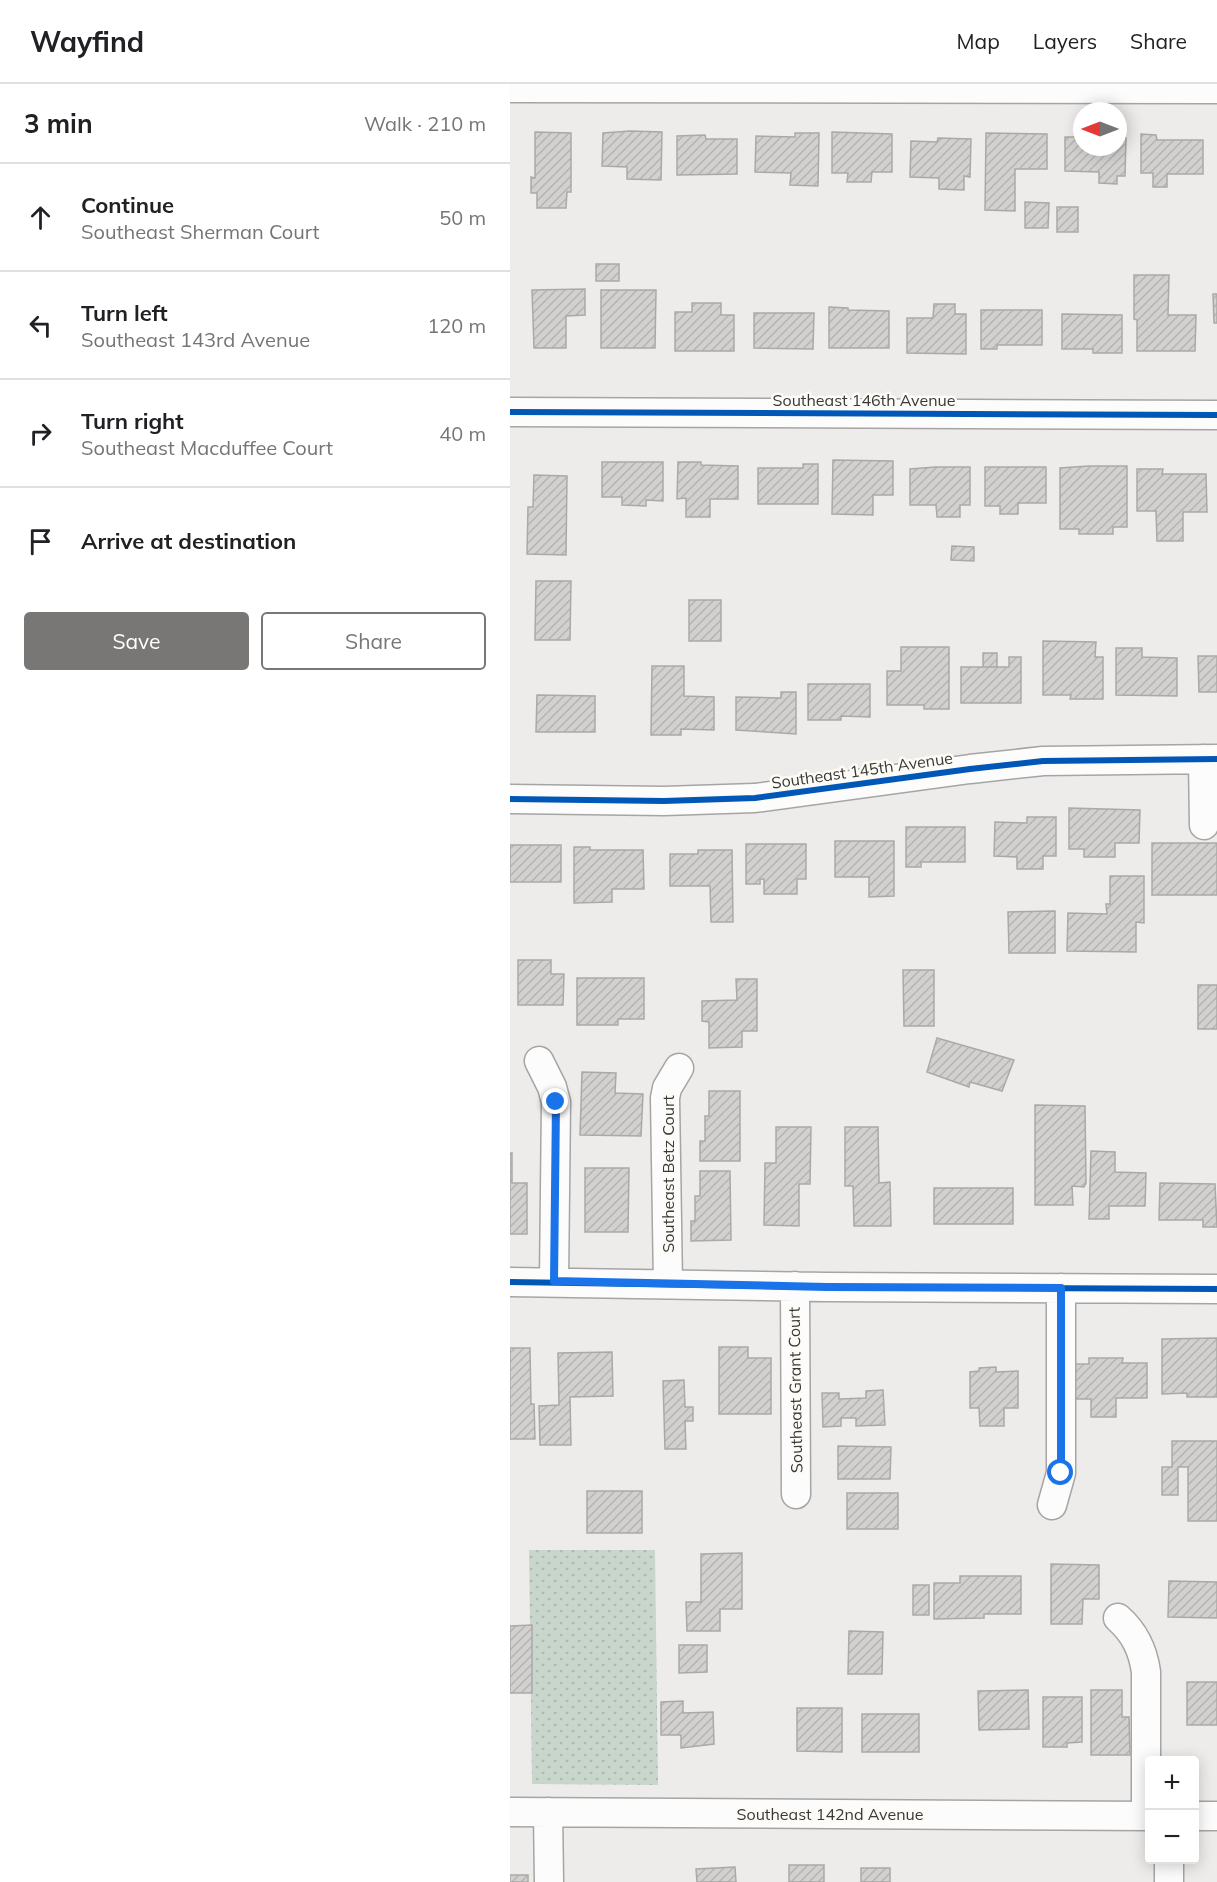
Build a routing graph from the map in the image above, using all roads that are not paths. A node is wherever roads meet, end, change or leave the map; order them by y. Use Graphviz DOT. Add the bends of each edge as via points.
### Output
graph roads {
  1 [pos="510,88"];
  2 [pos="1217,90"];
  3 [pos="510,412"];
  4 [pos="1217,415"];
  5 [pos="1210,759"];
  6 [pos="510,799"];
  7 [pos="1204,825"];
  8 [pos="539,1060"];
  9 [pos="679,1068"];
  10 [pos="554,1281"];
  11 [pos="510,1282"];
  12 [pos="668,1284"];
  13 [pos="795,1286"];
  14 [pos="1061,1288"];
  15 [pos="1217,1288"];
  16 [pos="796,1494"];
  17 [pos="1052,1505"];
  18 [pos="1118,1618"];
  19 [pos="1148,1810"];
  20 [pos="510,1812"];
  21 [pos="548,1812"];
  22 [pos="1145,1816"];
  23 [pos="1199,1816"];
  24 [pos="1217,1816"];
  25 [pos="1169,1864"];
  26 [pos="549,1882"];
  27 [pos="1169,1882"];
  1 -- 2 [label="street"];
  3 -- 4 [label="street, Southeast 146th Avenue"];
  5 -- 6 [label="street, Southeast 145th Avenue" via="1043,761 755,798"];
  5 -- 7 [label="street"];
  8 -- 10 [label="street" via="556,1102"];
  9 -- 12 [label="street, Southeast Betz Court" via="664,1098"];
  10 -- 11 [label="street"];
  10 -- 12 [label="street"];
  12 -- 13 [label="street"];
  13 -- 14 [label="street"];
  13 -- 16 [label="street, Southeast Grant Court"];
  14 -- 15 [label="street"];
  14 -- 17 [label="street" via="1061,1473"];
  18 -- 19 [label="street" via="1131,1629 1144,1656"];
  20 -- 21 [label="street, Southeast 142nd Avenue"];
  21 -- 22 [label="street, Southeast 142nd Avenue"];
  21 -- 26 [label="street"];
  23 -- 24 [label="street"];
  25 -- 27 [label="street"];
}
